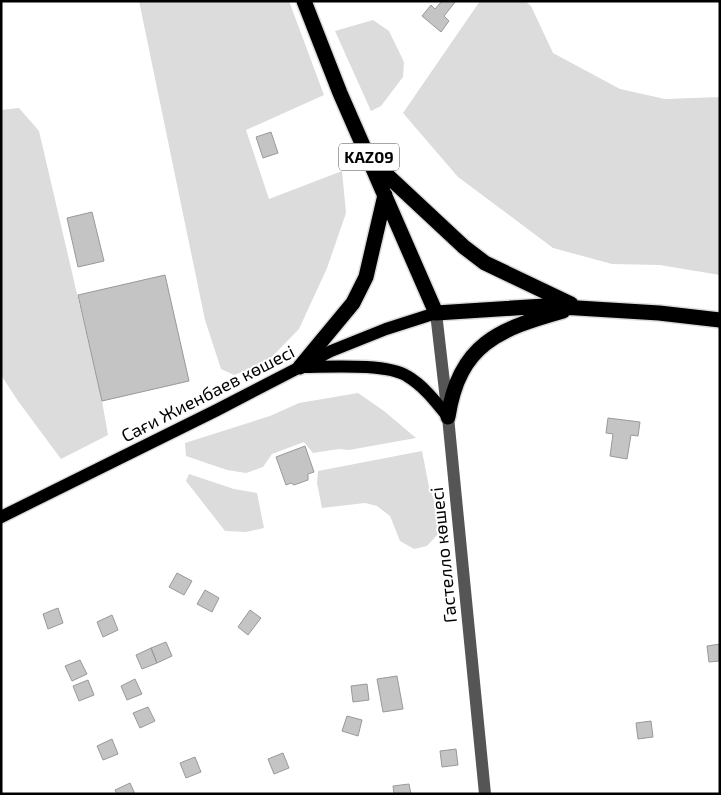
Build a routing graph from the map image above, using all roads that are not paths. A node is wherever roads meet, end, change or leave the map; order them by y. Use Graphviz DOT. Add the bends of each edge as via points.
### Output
graph roads {
  1 [pos="304,1"];
  2 [pos="370,158"];
  3 [pos="384,195"];
  4 [pos="576,307"];
  5 [pos="436,313"];
  6 [pos="720,320"];
  7 [pos="300,367"];
  8 [pos="448,417"];
  9 [pos="1,517"];
  10 [pos="485,794"];
  1 -- 2 [label="highway, KAZ09"];
  2 -- 3 [label="highway, KAZ09"];
  2 -- 4 [label="highway, KAZ09" via="464,248 485,263"];
  3 -- 5 [label="highway, KAZ09"];
  3 -- 7 [label="highway" via="366,277 353,303"];
  4 -- 5 [label="highway, KAZ09" via="517,306"];
  4 -- 6 [label="highway, KAZ09"];
  4 -- 8 [label="highway" via="523,322 482,345 463,368"];
  5 -- 7 [label="main road, Сағи Жиенбаев көшесі" via="354,341"];
  5 -- 8 [label="street, Гастелло көшесі"];
  7 -- 8 [label="main road" via="357,366 406,375 435,399"];
  7 -- 9 [label="main road, Сағи Жиенбаев көшесі"];
  8 -- 10 [label="street, Гастелло көшесі"];
}
